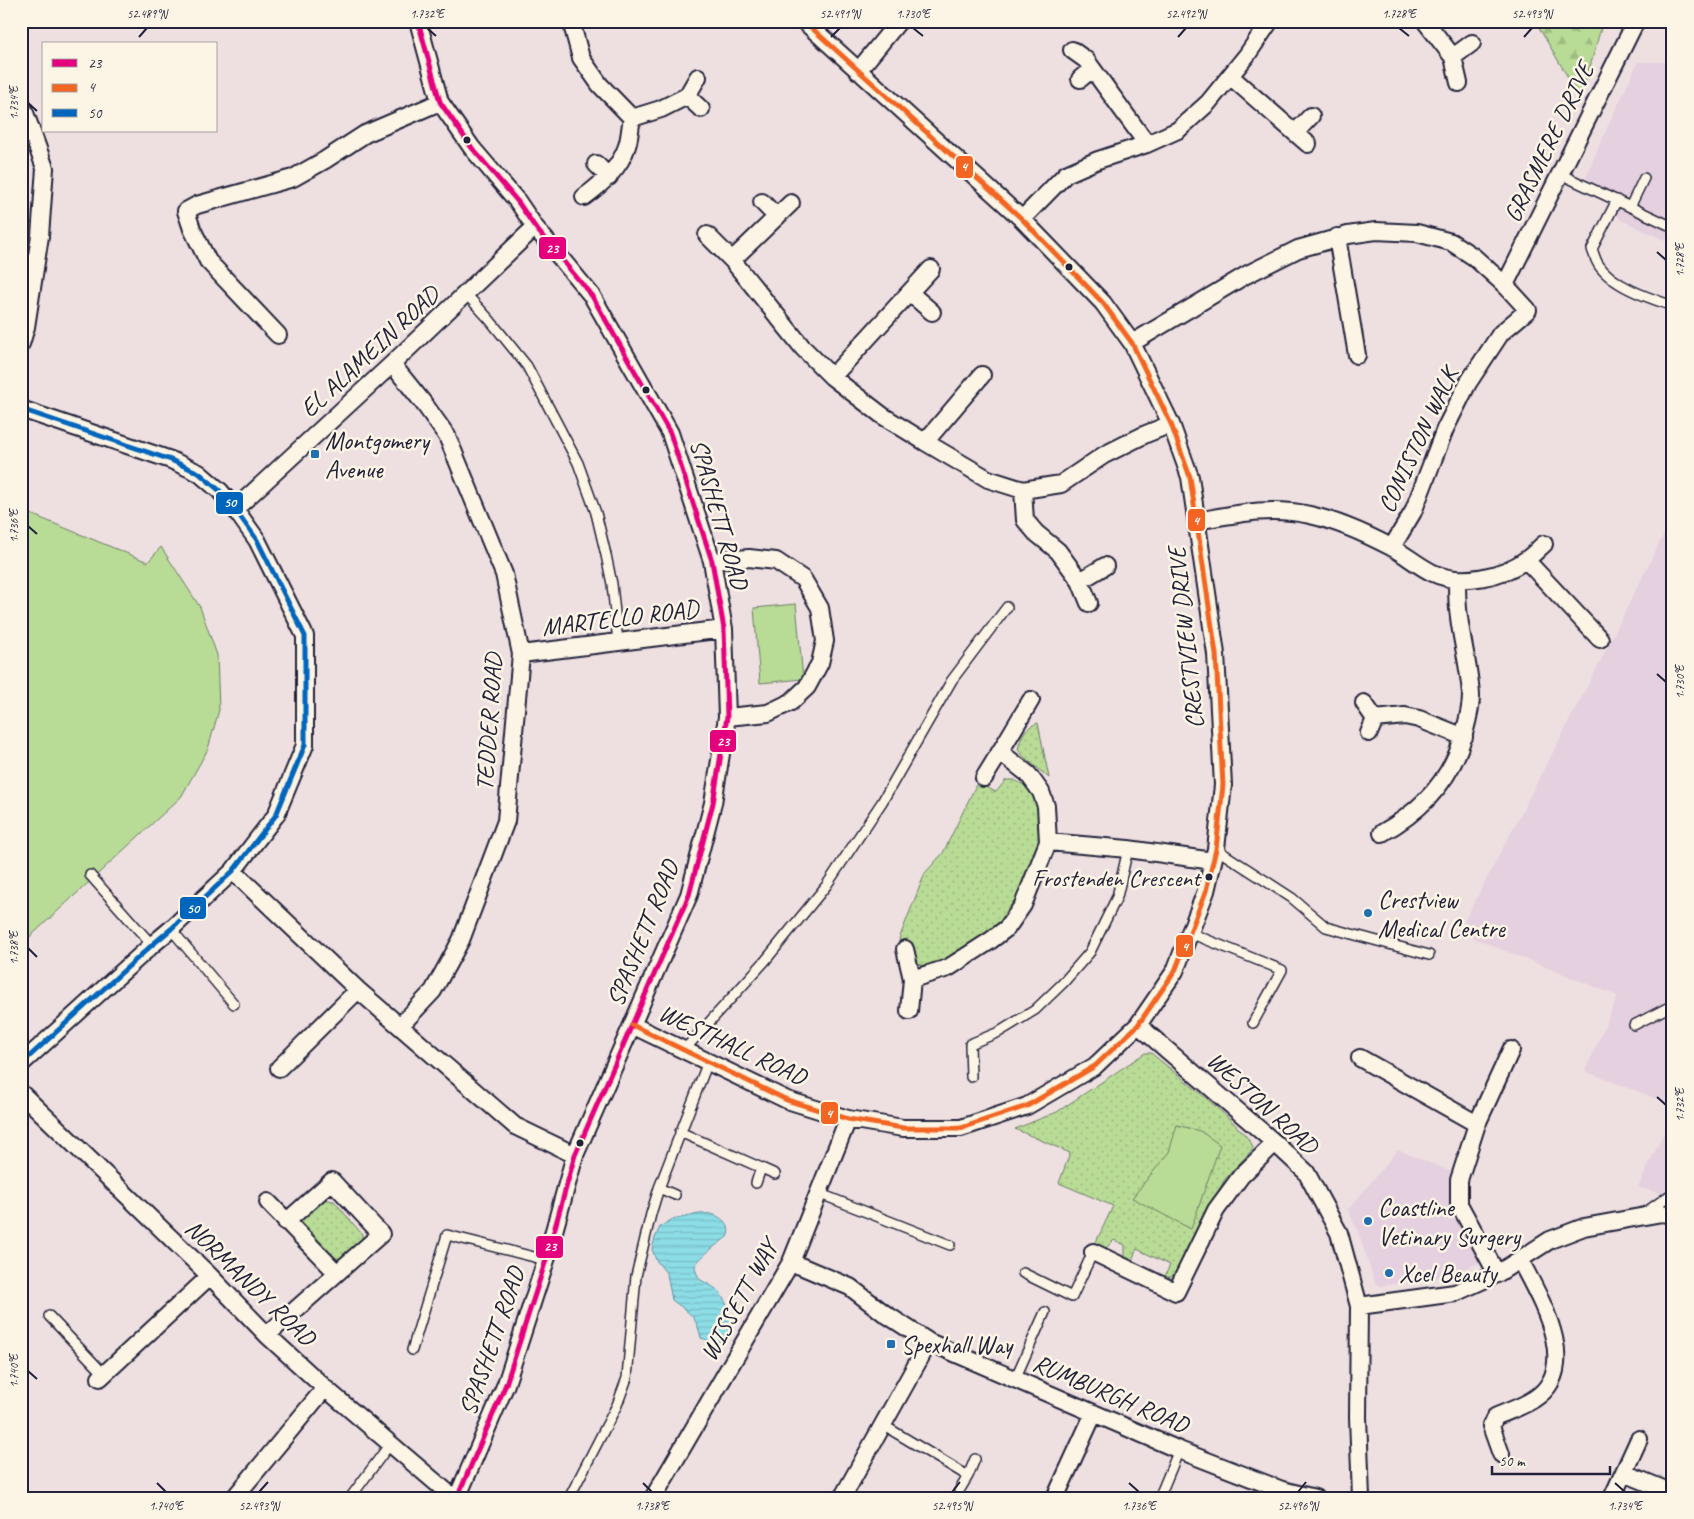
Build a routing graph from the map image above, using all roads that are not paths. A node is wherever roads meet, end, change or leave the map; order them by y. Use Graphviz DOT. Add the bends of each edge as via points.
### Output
graph roads {
  1 [pos="418,21"];
  2 [pos="571,21"];
  3 [pos="804,21"];
  4 [pos="899,21"];
  5 [pos="1270,21"];
  6 [pos="1425,21"];
  7 [pos="1636,21"];
  8 [pos="1472,43"];
  9 [pos="1072,50"];
  10 [pos="1453,57"];
  11 [pos="858,71"];
  12 [pos="1230,76"];
  13 [pos="698,77"];
  14 [pos="1459,83"];
  15 [pos="687,96"];
  16 [pos="21,102"];
  17 [pos="440,102"];
  18 [pos="701,109"];
  19 [pos="1311,116"];
  20 [pos="632,118"];
  21 [pos="1295,133"];
  22 [pos="1147,144"];
  23 [pos="1308,144"];
  24 [pos="596,164"];
  25 [pos="1560,174"];
  26 [pos="609,177"];
  27 [pos="1644,178"];
  28 [pos="584,197"];
  29 [pos="1617,200"];
  30 [pos="762,202"];
  31 [pos="791,203"];
  32 [pos="1630,206"];
  33 [pos="777,217"];
  34 [pos="1022,219"];
  35 [pos="535,227"];
  36 [pos="1673,227"];
  37 [pos="707,234"];
  38 [pos="1337,237"];
  39 [pos="732,260"];
  40 [pos="931,269"];
  41 [pos="1505,285"];
  42 [pos="910,293"];
  43 [pos="466,294"];
  44 [pos="1673,306"];
  45 [pos="932,312"];
  46 [pos="278,335"];
  47 [pos="1132,342"];
  48 [pos="21,344"];
  49 [pos="1358,355"];
  50 [pos="392,364"];
  51 [pos="982,376"];
  52 [pos="832,378"];
  53 [pos="21,409"];
  54 [pos="1171,424"];
  55 [pos="925,442"];
  56 [pos="1023,490"];
  57 [pos="235,509"];
  58 [pos="1197,521"];
  59 [pos="1544,544"];
  60 [pos="1392,548"];
  61 [pos="1526,560"];
  62 [pos="712,561"];
  63 [pos="1105,566"];
  64 [pos="1457,579"];
  65 [pos="1080,582"];
  66 [pos="1090,603"];
  67 [pos="1007,607"];
  68 [pos="724,629"];
  69 [pos="1600,639"];
  70 [pos="618,642"];
  71 [pos="521,654"];
  72 [pos="1031,700"];
  73 [pos="1364,703"];
  74 [pos="727,717"];
  75 [pos="1464,737"];
  76 [pos="1000,752"];
  77 [pos="984,778"];
  78 [pos="1382,833"];
  79 [pos="1048,842"];
  80 [pos="1128,849"];
  81 [pos="1215,855"];
  82 [pos="234,871"];
  83 [pos="90,875"];
  84 [pos="171,930"];
  85 [pos="1190,933"];
  86 [pos="152,944"];
  87 [pos="905,949"];
  88 [pos="1429,955"];
  89 [pos="912,979"];
  90 [pos="358,990"];
  91 [pos="234,1004"];
  92 [pos="1673,1008"];
  93 [pos="910,1011"];
  94 [pos="1253,1023"];
  95 [pos="632,1025"];
  96 [pos="1138,1025"];
  97 [pos="1634,1025"];
  98 [pos="400,1026"];
  99 [pos="684,1050"];
  100 [pos="1511,1050"];
  101 [pos="1360,1058"];
  102 [pos="708,1062"];
  103 [pos="21,1064"];
  104 [pos="279,1068"];
  105 [pos="971,1077"];
  106 [pos="21,1093"];
  107 [pos="848,1119"];
  108 [pos="1477,1124"];
  109 [pos="680,1132"];
  110 [pos="1275,1143"];
  111 [pos="575,1155"];
  112 [pos="762,1168"];
  113 [pos="775,1174"];
  114 [pos="756,1183"];
  115 [pos="659,1188"];
  116 [pos="818,1193"];
  117 [pos="1673,1193"];
  118 [pos="675,1195"];
  119 [pos="268,1202"];
  120 [pos="1673,1215"];
  121 [pos="1640,1217"];
  122 [pos="286,1222"];
  123 [pos="950,1245"];
  124 [pos="1094,1252"];
  125 [pos="546,1260"];
  126 [pos="1520,1260"];
  127 [pos="791,1262"];
  128 [pos="1023,1272"];
  129 [pos="338,1273"];
  130 [pos="1497,1274"];
  131 [pos="210,1276"];
  132 [pos="1359,1306"];
  133 [pos="1045,1312"];
  134 [pos="48,1316"];
  135 [pos="267,1335"];
  136 [pos="929,1342"];
  137 [pos="412,1350"];
  138 [pos="102,1376"];
  139 [pos="1015,1379"];
  140 [pos="325,1388"];
  141 [pos="1094,1413"];
  142 [pos="883,1425"];
  143 [pos="1639,1439"];
  144 [pos="390,1444"];
  145 [pos="1179,1450"];
  146 [pos="1502,1454"];
  147 [pos="975,1459"];
  148 [pos="1624,1473"];
  149 [pos="968,1476"];
  150 [pos="960,1491"];
  151 [pos="1673,1493"];
  152 [pos="234,1498"];
  153 [pos="350,1498"];
  154 [pos="456,1498"];
  155 [pos="569,1498"];
  156 [pos="653,1498"];
  157 [pos="842,1498"];
  158 [pos="1055,1498"];
  159 [pos="1159,1498"];
  160 [pos="1315,1498"];
  161 [pos="1361,1498"];
  162 [pos="1612,1498"];
  1 -- 17 [label="street, SPASHETT ROAD"];
  2 -- 20 [label="street" via="581,58 600,85"];
  3 -- 11 [label="street, CRESTVIEW DRIVE"];
  4 -- 11 [label="street"];
  5 -- 12 [label="street"];
  6 -- 10 [label="street"];
  7 -- 25 [label="street, GRASMERE DRIVE"];
  8 -- 10 [label="street"];
  9 -- 22 [label="street" via="1086,60 1086,74"];
  10 -- 14 [label="street"];
  11 -- 34 [label="street, CRESTVIEW DRIVE"];
  12 -- 21 [label="street"];
  12 -- 22 [label="street" via="1208,104 1178,130"];
  13 -- 15 [label="street"];
  15 -- 18 [label="street"];
  15 -- 20 [label="street"];
  16 -- 48 [label="street" via="45,168 40,236"];
  17 -- 35 [label="street, SPASHETT ROAD"];
  17 -- 46 [label="street" via="365,134 293,178 186,211 208,261"];
  19 -- 21 [label="street"];
  20 -- 26 [label="street" via="627,146"];
  21 -- 23 [label="street"];
  22 -- 34 [label="street" via="1066,174"];
  24 -- 26 [label="street"];
  25 -- 29 [label="lane"];
  25 -- 41 [label="street, GRASMERE DRIVE"];
  26 -- 28 [label="street"];
  27 -- 32 [label="lane"];
  29 -- 32 [label="lane"];
  29 -- 44 [label="lane" via="1592,249 1596,262 1606,274 1634,291"];
  30 -- 33 [label="street"];
  31 -- 33 [label="street"];
  32 -- 36 [label="lane"];
  33 -- 39 [label="street"];
  34 -- 47 [label="street, CRESTVIEW DRIVE" via="1103,303"];
  35 -- 43 [label="street, EL ALAMEIN ROAD"];
  35 -- 62 [label="street, SPASHETT ROAD" via="592,296 670,433"];
  37 -- 39 [label="street"];
  38 -- 41 [label="street" via="1376,231 1417,233 1451,242"];
  38 -- 47 [label="street" via="1298,249 1246,275"];
  38 -- 49 [label="street"];
  39 -- 52 [label="street" via="803,348"];
  40 -- 42 [label="street"];
  41 -- 60 [label="street, CONISTON WALK" via="1528,310 1501,333 1468,383 1445,429 1413,512"];
  42 -- 45 [label="street"];
  42 -- 52 [label="street"];
  43 -- 50 [label="street, EL ALAMEIN ROAD"];
  43 -- 70 [label="lane" via="527,366 578,463 596,513 606,555"];
  47 -- 54 [label="street, CRESTVIEW DRIVE"];
  50 -- 57 [label="street, EL ALAMEIN ROAD"];
  50 -- 71 [label="street, TEDDER ROAD" via="447,436 504,574"];
  51 -- 55 [label="street"];
  52 -- 55 [label="street"];
  53 -- 57 [label="street" via="178,463 199,473"];
  54 -- 56 [label="street" via="1104,455 1061,484"];
  54 -- 58 [label="street, CRESTVIEW DRIVE" via="1190,477"];
  55 -- 56 [label="street" via="988,478"];
  56 -- 65 [label="street" via="1025,520 1058,552"];
  57 -- 82 [label="street" via="257,540 306,636 305,745 276,814"];
  58 -- 60 [label="street" via="1256,510 1288,511 1344,526"];
  58 -- 81 [label="street, CRESTVIEW DRIVE" via="1216,654 1223,785"];
  59 -- 61 [label="street"];
  60 -- 64 [label="street" via="1434,573"];
  61 -- 64 [label="street" via="1494,576"];
  61 -- 69 [label="street"];
  62 -- 68 [label="street, SPASHETT ROAD"];
  62 -- 74 [label="street" via="749,558 776,561 803,579 820,608 825,641 820,663 807,687 791,702 768,713"];
  63 -- 65 [label="street"];
  64 -- 75 [label="street" via="1458,615 1471,697"];
  65 -- 66 [label="street"];
  67 -- 99 [label="lane" via="952,680 882,802 826,886 765,961"];
  68 -- 70 [label="street, MARTELLO ROAD"];
  68 -- 74 [label="street, SPASHETT ROAD"];
  70 -- 71 [label="street, MARTELLO ROAD"];
  71 -- 98 [label="street, TEDDER ROAD" via="506,821 461,940 432,991"];
  72 -- 76 [label="street"];
  73 -- 75 [label="street" via="1372,726 1405,716"];
  74 -- 95 [label="street, SPASHETT ROAD" via="713,803 689,895"];
  75 -- 78 [label="street" via="1456,758 1434,792 1409,817"];
  76 -- 77 [label="street"];
  76 -- 79 [label="street" via="1028,774 1041,792 1046,806"];
  79 -- 80 [label="street"];
  79 -- 89 [label="street" via="1023,906 1007,928 948,968"];
  80 -- 81 [label="street"];
  80 -- 105 [label="lane" via="1117,897 1090,952 1035,1010 999,1032 970,1044"];
  81 -- 85 [label="street, WESTHALL ROAD"];
  81 -- 88 [label="lane" via="1292,898 1326,927"];
  82 -- 84 [label="street"];
  82 -- 90 [label="street"];
  83 -- 86 [label="lane"];
  84 -- 86 [label="street"];
  84 -- 91 [label="lane"];
  85 -- 94 [label="lane" via="1282,970"];
  85 -- 96 [label="street, WESTHALL ROAD" via="1175,971"];
  86 -- 103 [label="street"];
  87 -- 89 [label="street"];
  89 -- 93 [label="street"];
  90 -- 98 [label="street"];
  90 -- 104 [label="street"];
  92 -- 97 [label="lane" via="1668,1007"];
  95 -- 99 [label="street, WESTHALL ROAD"];
  95 -- 111 [label="street, SPASHETT ROAD"];
  96 -- 107 [label="street, WESTHALL ROAD" via="1095,1066 1027,1106 961,1128 903,1128"];
  96 -- 110 [label="street, WESTON ROAD"];
  98 -- 111 [label="street" via="515,1126"];
  99 -- 102 [label="street, WESTHALL ROAD"];
  100 -- 108 [label="street"];
  101 -- 108 [label="street"];
  102 -- 107 [label="street, WESTHALL ROAD" via="786,1100"];
  102 -- 109 [label="lane"];
  106 -- 131 [label="street, NORMANDY ROAD"];
  107 -- 116 [label="street, WISSETT WAY"];
  108 -- 130 [label="street" via="1459,1180 1459,1204"];
  109 -- 112 [label="lane"];
  109 -- 115 [label="lane"];
  110 -- 124 [label="street" via="1241,1176 1216,1210 1176,1292"];
  110 -- 132 [label="street, WESTON ROAD" via="1306,1172 1339,1233"];
  111 -- 125 [label="street, SPASHETT ROAD"];
  112 -- 113 [label="lane"];
  112 -- 114 [label="lane"];
  115 -- 118 [label="lane"];
  115 -- 155 [label="lane" via="636,1276 626,1378 617,1405"];
  116 -- 123 [label="lane"];
  116 -- 127 [label="street, WISSETT WAY"];
  117 -- 121 [label="lane"];
  119 -- 122 [label="street"];
  120 -- 121 [label="street" via="1662,1213"];
  121 -- 126 [label="street" via="1584,1227 1550,1240"];
  122 -- 129 [label="street"];
  122 -- 129 [label="street" via="332,1181 382,1234"];
  124 -- 128 [label="lane" via="1072,1297"];
  125 -- 137 [label="lane" via="447,1235"];
  125 -- 154 [label="street, SPASHETT ROAD" via="506,1384"];
  126 -- 130 [label="street"];
  126 -- 146 [label="street" via="1546,1309 1557,1363 1551,1382 1535,1399 1495,1417 1491,1426"];
  127 -- 136 [label="street, RUMBURGH ROAD" via="850,1287"];
  127 -- 156 [label="street, WISSETT WAY"];
  129 -- 135 [label="street"];
  130 -- 132 [label="street" via="1455,1293"];
  131 -- 135 [label="street, NORMANDY ROAD"];
  131 -- 138 [label="street"];
  132 -- 161 [label="street, WESTON ROAD"];
  133 -- 139 [label="lane"];
  134 -- 138 [label="lane"];
  135 -- 140 [label="street, NORMANDY ROAD"];
  136 -- 139 [label="street, RUMBURGH ROAD"];
  136 -- 142 [label="street"];
  139 -- 141 [label="street, RUMBURGH ROAD"];
  140 -- 144 [label="street, NORMANDY ROAD"];
  140 -- 152 [label="street"];
  141 -- 145 [label="street, RUMBURGH ROAD"];
  141 -- 158 [label="street"];
  142 -- 149 [label="lane"];
  142 -- 157 [label="street"];
  143 -- 148 [label="street"];
  144 -- 153 [label="lane"];
  144 -- 154 [label="street, NORMANDY ROAD"];
  145 -- 159 [label="lane"];
  145 -- 160 [label="street, RUMBURGH ROAD" via="1282,1490"];
  147 -- 149 [label="lane"];
  148 -- 151 [label="street"];
  148 -- 162 [label="street"];
  149 -- 150 [label="lane"];
}
